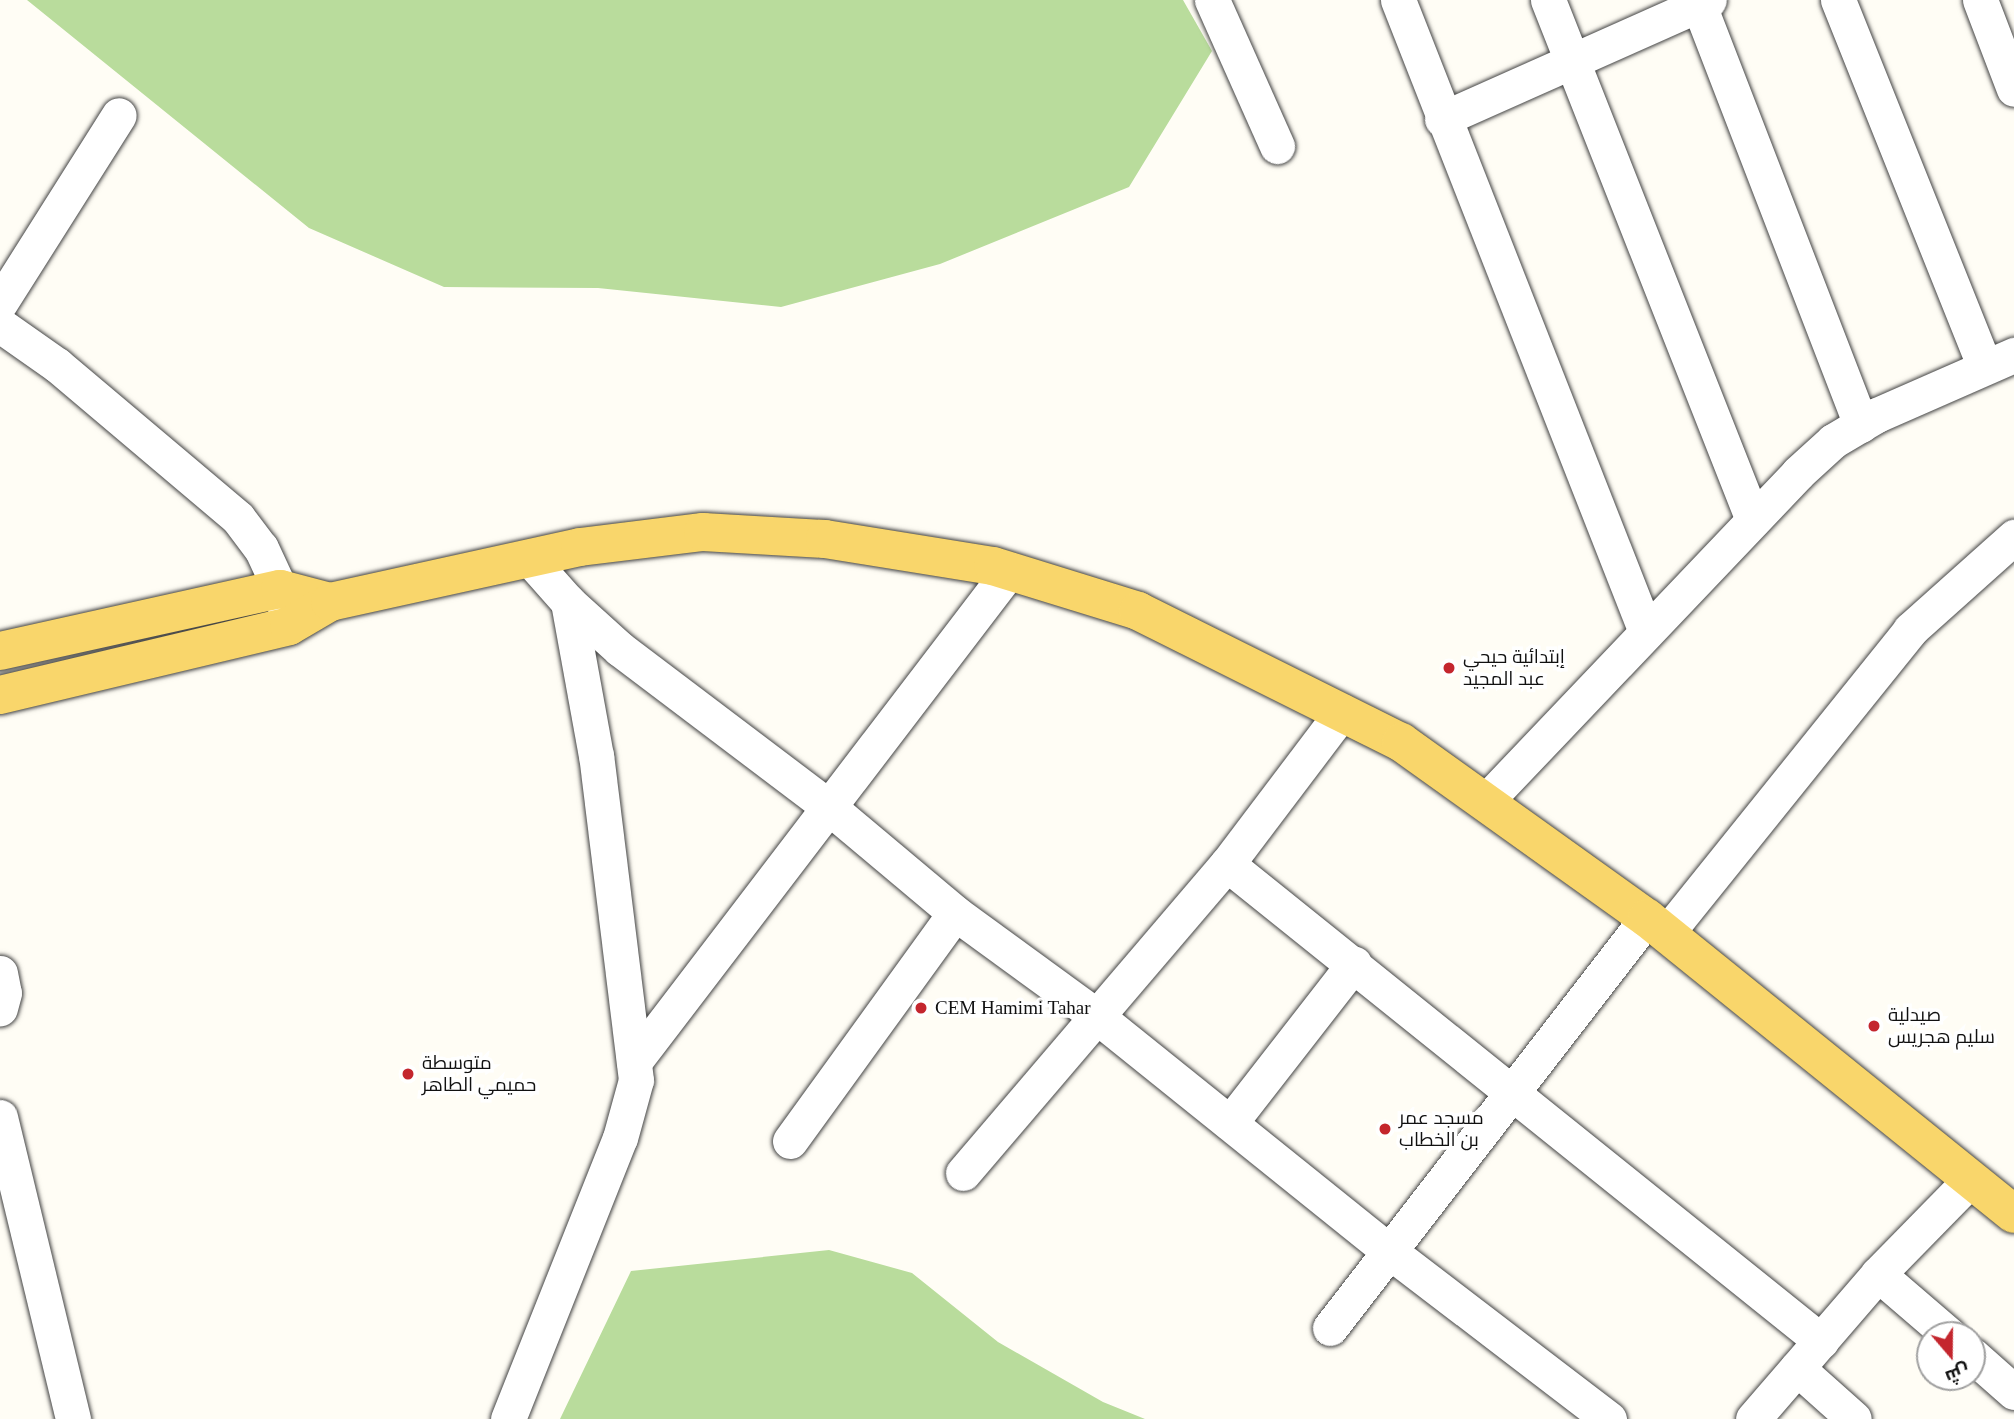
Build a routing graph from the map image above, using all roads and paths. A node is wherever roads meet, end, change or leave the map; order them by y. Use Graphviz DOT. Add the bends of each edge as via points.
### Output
graph roads {
  1 [pos="1212,0"];
  2 [pos="1398,0"];
  3 [pos="1548,0"];
  4 [pos="1838,0"];
  5 [pos="1704,2"];
  6 [pos="1995,14"];
  7 [pos="1574,63"];
  8 [pos="2014,89"];
  9 [pos="119,115"];
  10 [pos="1442,119"];
  11 [pos="1278,146"];
  12 [pos="0,303"];
  13 [pos="0,325"];
  14 [pos="1999,361"];
  15 [pos="1861,425"];
  16 [pos="1753,520"];
  17 [pos="2014,537"];
  18 [pos="529,558"];
  19 [pos="1009,571"];
  20 [pos="281,589"];
  21 [pos="568,602"];
  22 [pos="331,603"];
  23 [pos="289,626"];
  24 [pos="1646,632"];
  25 [pos="0,651"];
  26 [pos="0,695"];
  27 [pos="1342,712"];
  28 [pos="1485,802"];
  29 [pos="830,808"];
  30 [pos="1227,863"];
  31 [pos="956,914"];
  32 [pos="1656,926"];
  33 [pos="1354,964"];
  34 [pos="0,973"];
  35 [pos="0,1008"];
  36 [pos="1098,1018"];
  37 [pos="634,1062"];
  38 [pos="1513,1091"];
  39 [pos="0,1117"];
  40 [pos="1230,1123"];
  41 [pos="790,1141"];
  42 [pos="963,1172"];
  43 [pos="1970,1179"];
  44 [pos="2014,1213"];
  45 [pos="1389,1251"];
  46 [pos="1878,1274"];
  47 [pos="1933,1321"];
  48 [pos="1330,1328"];
  49 [pos="1821,1340"];
  50 [pos="1986,1367"];
  51 [pos="1797,1368"];
  52 [pos="2014,1391"];
  53 [pos="73,1419"];
  54 [pos="508,1419"];
  55 [pos="1609,1419"];
  56 [pos="1753,1419"];
  57 [pos="1854,1419"];
  1 -- 11 [label="street"];
  2 -- 10 [label="street"];
  3 -- 7 [label="street"];
  4 -- 14 [label="street"];
  5 -- 7 [label="street"];
  5 -- 15 [label="street"];
  6 -- 8 [label="street"];
  7 -- 10 [label="street"];
  7 -- 16 [label="street"];
  9 -- 12 [label="street"];
  10 -- 24 [label="street"];
  13 -- 20 [label="street" via="57,365 239,519 261,548"];
  14 -- 15 [label="street"];
  15 -- 16 [label="street" via="1833,441"];
  16 -- 24 [label="street"];
  17 -- 32 [label="street" via="1910,630"];
  18 -- 19 [label="main road" via="703,532 825,539"];
  18 -- 21 [label="street"];
  18 -- 22 [label="main road"];
  19 -- 27 [label="main road" via="1138,611"];
  19 -- 29 [label="street"];
  20 -- 22 [label="main road"];
  20 -- 23 [label="street"];
  20 -- 25 [label="main road"];
  21 -- 29 [label="street" via="620,649"];
  21 -- 37 [label="street" via="596,756"];
  22 -- 23 [label="main road"];
  23 -- 26 [label="main road"];
  24 -- 28 [label="street"];
  27 -- 28 [label="main road" via="1401,742"];
  27 -- 30 [label="street"];
  28 -- 32 [label="main road"];
  29 -- 31 [label="street"];
  29 -- 37 [label="street"];
  30 -- 33 [label="street"];
  30 -- 36 [label="street"];
  31 -- 36 [label="street"];
  31 -- 41 [label="street"];
  32 -- 38 [label="street"];
  32 -- 43 [label="main road"];
  33 -- 38 [label="street"];
  33 -- 40 [label="street"];
  34 -- 35 [label="street" via="4,993"];
  36 -- 40 [label="street"];
  36 -- 42 [label="street"];
  37 -- 54 [label="street" via="636,1080 620,1138"];
  38 -- 45 [label="street"];
  38 -- 49 [label="street"];
  39 -- 53 [label="street"];
  40 -- 45 [label="street"];
  43 -- 44 [label="main road"];
  43 -- 46 [label="street"];
  45 -- 48 [label="street"];
  45 -- 55 [label="street"];
  46 -- 47 [label="street"];
  46 -- 49 [label="street"];
  49 -- 51 [label="street"];
  50 -- 52 [label="street"];
  51 -- 56 [label="street"];
  51 -- 57 [label="street"];
}
